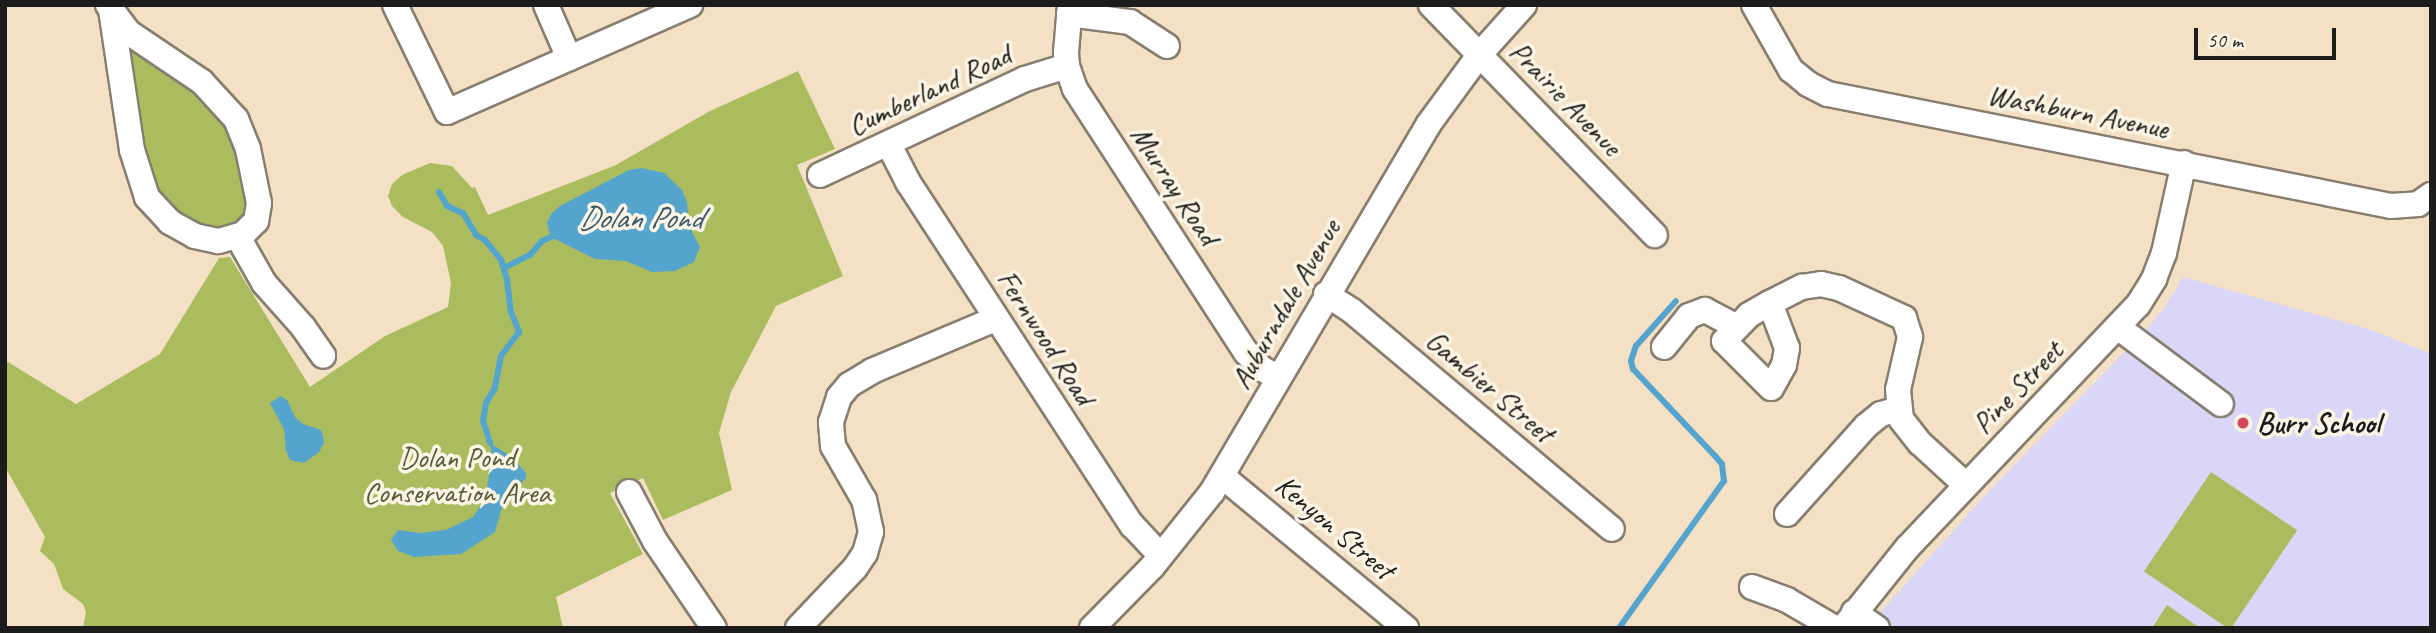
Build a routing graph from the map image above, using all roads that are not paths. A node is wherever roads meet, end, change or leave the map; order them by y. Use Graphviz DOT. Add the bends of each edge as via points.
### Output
graph roads {
  1 [pos="395,5"];
  2 [pos="546,5"];
  3 [pos="691,5"];
  4 [pos="1431,5"];
  5 [pos="1524,5"];
  6 [pos="1754,5"];
  7 [pos="109,8"];
  8 [pos="1070,10"];
  9 [pos="1167,46"];
  10 [pos="1480,54"];
  11 [pos="569,58"];
  12 [pos="1067,66"];
  13 [pos="888,145"];
  14 [pos="2184,163"];
  15 [pos="820,175"];
  16 [pos="2431,195"];
  17 [pos="1655,235"];
  18 [pos="238,237"];
  19 [pos="1326,294"];
  20 [pos="1770,303"];
  21 [pos="995,318"];
  22 [pos="1737,327"];
  23 [pos="2119,328"];
  24 [pos="1664,347"];
  25 [pos="323,356"];
  26 [pos="1278,378"];
  27 [pos="2221,404"];
  28 [pos="1898,410"];
  29 [pos="1222,476"];
  30 [pos="1966,485"];
  31 [pos="629,492"];
  32 [pos="1787,514"];
  33 [pos="1612,529"];
  34 [pos="1161,556"];
  35 [pos="1752,587"];
  36 [pos="1849,620"];
  37 [pos="1096,627"];
  38 [pos="715,628"];
  39 [pos="798,628"];
  40 [pos="1406,628"];
  41 [pos="1835,628"];
  42 [pos="1877,628"];
  1 -- 11 [label="street" via="447,112"];
  2 -- 11 [label="street"];
  3 -- 11 [label="street"];
  4 -- 10 [label="street, Prairie Avenue"];
  5 -- 10 [label="street, Auburndale Avenue"];
  6 -- 14 [label="street, Washburn Avenue" via="1791,70 1828,94"];
  7 -- 18 [label="street" via="134,37 202,82 236,119 248,149 259,203 256,221"];
  7 -- 18 [label="street" via="117,34 132,150 147,197 163,217 186,233 218,241"];
  8 -- 9 [label="street" via="1130,22"];
  8 -- 12 [label="street, Murray Road"];
  10 -- 17 [label="street, Prairie Avenue"];
  10 -- 19 [label="street, Auburndale Avenue" via="1428,125"];
  12 -- 13 [label="street, Cumberland Road" via="1025,79"];
  12 -- 26 [label="street, Murray Road" via="1082,99 1246,352"];
  13 -- 15 [label="street, Cumberland Road"];
  13 -- 21 [label="street, Fernwood Road"];
  14 -- 16 [label="street, Washburn Avenue" via="2391,206 2410,206"];
  14 -- 23 [label="street, Pine Street" via="2159,267 2147,292"];
  18 -- 25 [label="street" via="264,283"];
  19 -- 26 [label="street, Auburndale Avenue"];
  19 -- 33 [label="street, Gambier Street"];
  20 -- 22 [label="street"];
  20 -- 22 [label="street" via="1787,348 1781,374 1771,388 1724,341"];
  20 -- 28 [label="street" via="1802,287 1821,284 1904,318 1910,337"];
  21 -- 34 [label="street, Fernwood Road" via="1132,525"];
  21 -- 39 [label="street" via="872,370 839,397 832,414 831,438 868,508 870,539 855,568"];
  22 -- 24 [label="street" via="1705,310 1689,316"];
  23 -- 27 [label="street"];
  23 -- 30 [label="street, Pine Street"];
  26 -- 29 [label="street, Auburndale Avenue"];
  28 -- 30 [label="street" via="1912,434"];
  28 -- 32 [label="street" via="1881,414 1866,426"];
  29 -- 34 [label="street, Auburndale Avenue"];
  29 -- 40 [label="street, Kenyon Street"];
  30 -- 36 [label="street, Pine Street"];
  31 -- 38 [label="street" via="655,541"];
  34 -- 37 [label="street, Auburndale Avenue"];
  35 -- 41 [label="street" via="1787,600"];
  36 -- 42 [label="street"];
}
